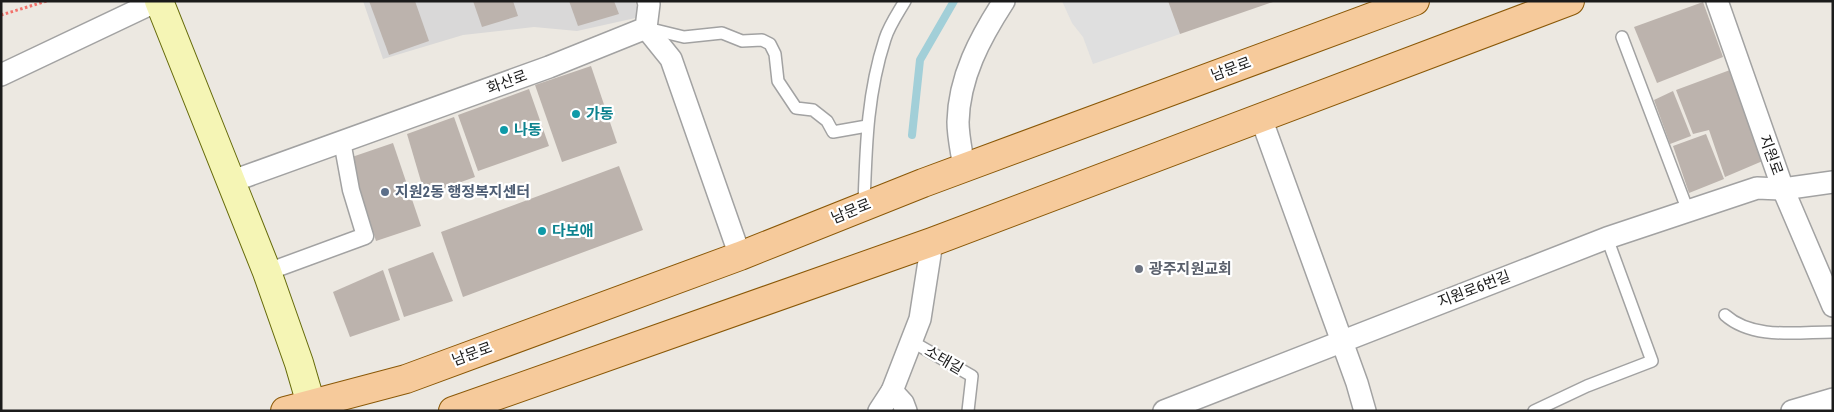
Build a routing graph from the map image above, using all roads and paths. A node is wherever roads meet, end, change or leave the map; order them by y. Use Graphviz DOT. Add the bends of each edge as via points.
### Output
graph roads {
  1 [pos="47,1"];
  2 [pos="158,1"];
  3 [pos="648,1"];
  4 [pos="905,1"];
  5 [pos="1004,1"];
  6 [pos="1415,1"];
  7 [pos="1570,1"];
  8 [pos="1717,1"];
  9 [pos="1,15"];
  10 [pos="646,28"];
  11 [pos="1622,37"];
  12 [pos="1,75"];
  13 [pos="1261,118"];
  14 [pos="867,126"];
  15 [pos="342,141"];
  16 [pos="964,168"];
  17 [pos="230,182"];
  18 [pos="1833,182"];
  19 [pos="1784,189"];
  20 [pos="864,206"];
  21 [pos="1688,211"];
  22 [pos="1607,238"];
  23 [pos="932,242"];
  24 [pos="740,256"];
  25 [pos="267,272"];
  26 [pos="1833,306"];
  27 [pos="1725,316"];
  28 [pos="1833,332"];
  29 [pos="1342,341"];
  30 [pos="912,342"];
  31 [pos="892,391"];
  32 [pos="1833,399"];
  33 [pos="303,409"];
  34 [pos="453,411"];
  35 [pos="879,411"];
  36 [pos="906,411"];
  37 [pos="968,411"];
  38 [pos="1164,411"];
  39 [pos="1365,411"];
  40 [pos="1534,411"];
  41 [pos="1792,411"];
  1 -- 9 [label="path"];
  2 -- 12 [label="street"];
  2 -- 17 [label="main road"];
  3 -- 10 [label="street"];
  4 -- 14 [label="lane" via="886,37 870,98"];
  5 -- 16 [label="street" via="970,61 965,77 958,122"];
  6 -- 16 [label="main road, 남문로"];
  7 -- 13 [label="main road"];
  8 -- 19 [label="street, 지원로"];
  10 -- 14 [label="lane" via="684,37 722,33 742,41 762,40 770,44 775,54 778,81 796,108 813,110 827,121 833,132"];
  10 -- 15 [label="street, 화산로" via="549,67"];
  10 -- 24 [label="street" via="671,59"];
  11 -- 21 [label="lane"];
  13 -- 23 [label="main road"];
  13 -- 29 [label="street"];
  14 -- 20 [label="lane"];
  15 -- 17 [label="street, 화산로"];
  15 -- 25 [label="street" via="351,190 365,236"];
  16 -- 20 [label="main road, 남문로"];
  17 -- 25 [label="main road"];
  18 -- 19 [label="street, 지원로6번길"];
  19 -- 21 [label="street, 지원로6번길" via="1757,188"];
  19 -- 26 [label="street, 지원로"];
  20 -- 24 [label="main road, 남문로"];
  21 -- 22 [label="street, 지원로6번길"];
  22 -- 29 [label="street, 지원로6번길"];
  22 -- 40 [label="lane" via="1652,361 1586,386"];
  23 -- 30 [label="street, 소태길" via="920,319"];
  23 -- 34 [label="main road"];
  24 -- 33 [label="main road, 남문로" via="406,379"];
  25 -- 33 [label="main road" via="300,363"];
  27 -- 28 [label="lane" via="1766,333"];
  29 -- 38 [label="street, 지원로6번길"];
  29 -- 39 [label="street"];
  30 -- 31 [label="street, 소태길"];
  30 -- 37 [label="lane, 소태길" via="972,376"];
  31 -- 35 [label="street, 소태길"];
  31 -- 36 [label="street"];
  32 -- 41 [label="street"];
}
